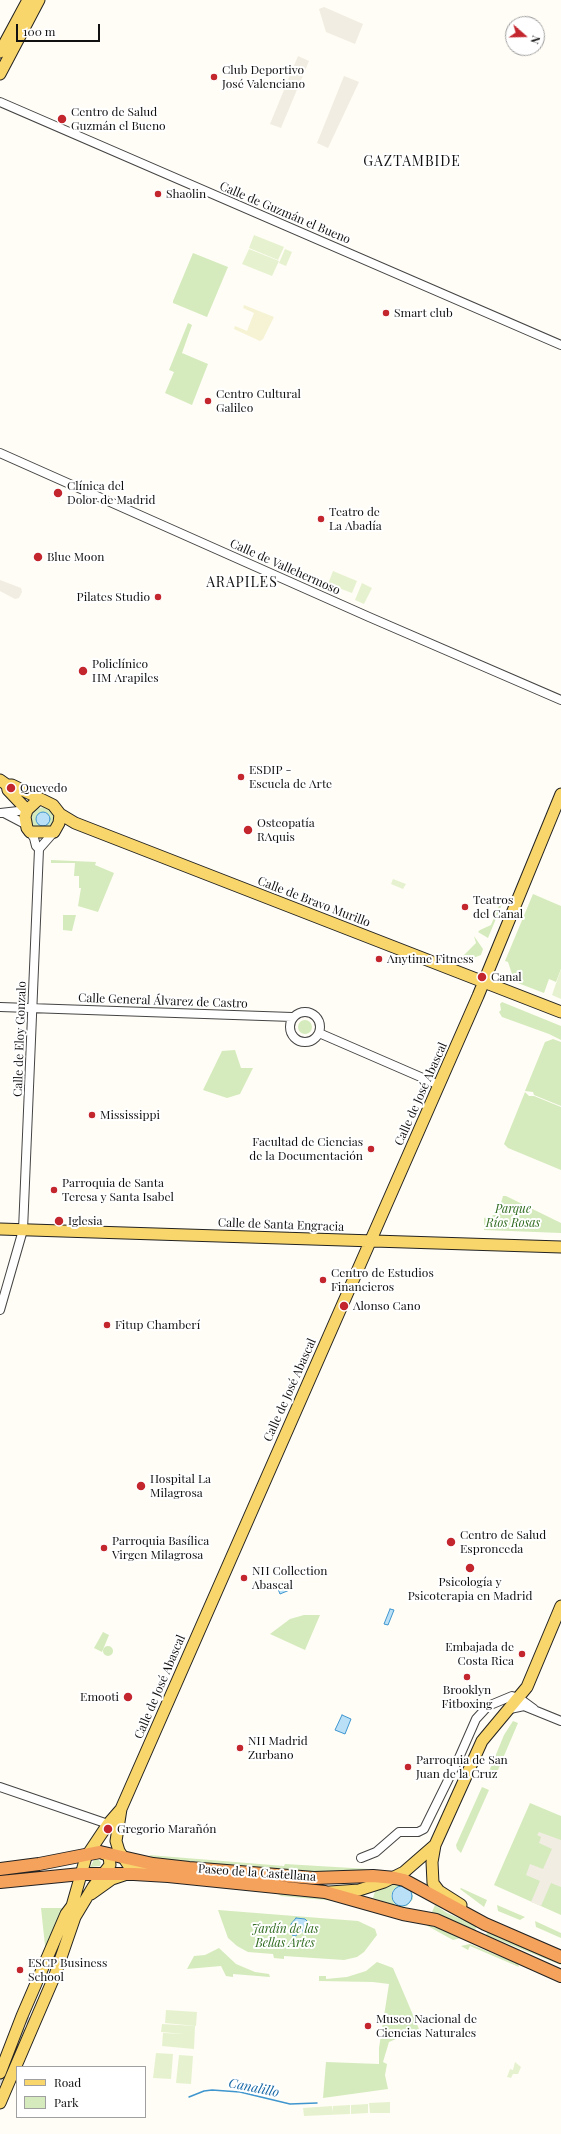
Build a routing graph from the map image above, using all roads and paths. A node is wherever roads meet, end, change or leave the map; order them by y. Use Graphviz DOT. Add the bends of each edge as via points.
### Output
graph roads {
  1 [pos="28,0"];
  2 [pos="38,0"];
  3 [pos="0,52"];
  4 [pos="0,74"];
  5 [pos="0,102"];
  6 [pos="561,345"];
  7 [pos="0,453"];
  8 [pos="561,700"];
  9 [pos="3,783"];
  10 [pos="561,794"];
  11 [pos="39,799"];
  12 [pos="27,810"];
  13 [pos="2,813"];
  14 [pos="60,814"];
  15 [pos="27,828"];
  16 [pos="54,832"];
  17 [pos="39,849"];
  18 [pos="484,982"];
  19 [pos="0,1007"];
  20 [pos="33,1009"];
  21 [pos="561,1012"];
  22 [pos="292,1017"];
  23 [pos="319,1033"];
  24 [pos="439,1085"];
  25 [pos="0,1229"];
  26 [pos="24,1230"];
  27 [pos="370,1241"];
  28 [pos="561,1247"];
  29 [pos="0,1310"];
  30 [pos="561,1606"];
  31 [pos="519,1698"];
  32 [pos="534,1709"];
  33 [pos="510,1710"];
  34 [pos="561,1721"];
  35 [pos="0,1787"];
  36 [pos="121,1809"];
  37 [pos="108,1824"];
  38 [pos="435,1845"];
  39 [pos="94,1852"];
  40 [pos="120,1855"];
  41 [pos="361,1858"];
  42 [pos="0,1869"];
  43 [pos="81,1874"];
  44 [pos="103,1874"];
  45 [pos="128,1874"];
  46 [pos="65,1875"];
  47 [pos="168,1876"];
  48 [pos="395,1878"];
  49 [pos="0,1882"];
  50 [pos="79,1886"];
  51 [pos="325,1892"];
  52 [pos="88,1897"];
  53 [pos="71,1908"];
  54 [pos="485,1924"];
  55 [pos="561,1957"];
  56 [pos="561,1976"];
  57 [pos="29,2017"];
  58 [pos="0,2073"];
  59 [pos="0,2103"];
  1 -- 3 [label="main road"];
  2 -- 4 [label="main road"];
  5 -- 6 [label="street, Calle de Guzmán el Bueno"];
  7 -- 8 [label="street, Calle de Vallehermoso"];
  9 -- 11 [label="main road"];
  9 -- 12 [label="main road"];
  10 -- 18 [label="main road, Calle de José Abascal"];
  11 -- 12 [label="main road"];
  11 -- 14 [label="main road" via="53,805"];
  12 -- 13 [label="street"];
  12 -- 15 [label="main road"];
  13 -- 15 [label="street"];
  14 -- 16 [label="main road"];
  14 -- 18 [label="main road, Calle de Bravo Murillo" via="75,823"];
  15 -- 16 [label="main road"];
  15 -- 17 [label="street"];
  16 -- 17 [label="street"];
  17 -- 20 [label="street, Calle de Eloy Gonzalo"];
  18 -- 21 [label="main road, Calle de Bravo Murillo"];
  18 -- 24 [label="main road, Calle de José Abascal"];
  19 -- 20 [label="street, Calle General Álvarez de Castro"];
  20 -- 22 [label="street, Calle General Álvarez de Castro"];
  20 -- 26 [label="street, Calle de Eloy Gonzalo"];
  22 -- 23 [label="street" via="302,1012 312,1013 319,1022"];
  22 -- 23 [label="street" via="289,1028 298,1041 308,1042"];
  23 -- 24 [label="street"];
  24 -- 27 [label="main road, Calle de José Abascal"];
  25 -- 26 [label="main road, Calle de Santa Engracia"];
  26 -- 27 [label="main road, Calle de Santa Engracia"];
  26 -- 29 [label="street, Calle de Eloy Gonzalo"];
  27 -- 28 [label="main road, Calle de Santa Engracia"];
  27 -- 36 [label="main road, Calle de José Abascal"];
  30 -- 31 [label="main road" via="529,1681"];
  31 -- 32 [label="street"];
  31 -- 33 [label="main road"];
  31 -- 41 [label="street" via="506,1697 488,1706 476,1719 424,1829 418,1832 399,1832 376,1852"];
  32 -- 33 [label="street" via="524,1706"];
  32 -- 34 [label="street"];
  33 -- 38 [label="main road" via="482,1741"];
  35 -- 37 [label="street"];
  36 -- 37 [label="main road"];
  36 -- 40 [label="main road" via="116,1841"];
  37 -- 39 [label="main road"];
  38 -- 48 [label="main road, Paseo de la Castellana"];
  38 -- 54 [label="main road, Paseo de la Castellana" via="432,1876 434,1887"];
  39 -- 40 [label="highway, Paseo de la Castellana"];
  39 -- 42 [label="highway" via="39,1864"];
  39 -- 43 [label="main road"];
  39 -- 44 [label="main road" via="109,1856 108,1868"];
  40 -- 47 [label="main road" via="136,1870"];
  40 -- 48 [label="highway, Paseo de la Castellana" via="158,1864 251,1873 314,1878"];
  43 -- 44 [label="highway, Paseo de la Castellana"];
  43 -- 46 [label="highway"];
  43 -- 50 [label="main road"];
  44 -- 45 [label="highway, Paseo de la Castellana"];
  44 -- 52 [label="main road"];
  45 -- 47 [label="highway, Paseo de la Castellana"];
  45 -- 52 [label="main road" via="112,1878"];
  46 -- 49 [label="highway"];
  46 -- 50 [label="main road" via="74,1879"];
  47 -- 51 [label="highway, Paseo de la Castellana"];
  48 -- 51 [label="main road, Paseo de la Castellana" via="365,1888"];
  48 -- 54 [label="highway, Paseo de la Castellana" via="404,1880"];
  50 -- 53 [label="main road"];
  51 -- 56 [label="highway, Paseo de la Castellana" via="403,1914 436,1920"];
  52 -- 59 [label="main road" via="76,1917 55,1975"];
  53 -- 57 [label="main road" via="58,1950"];
  53 -- 58 [label="main road" via="66,1914 22,2016"];
  54 -- 55 [label="highway, Paseo de la Castellana"];
}
